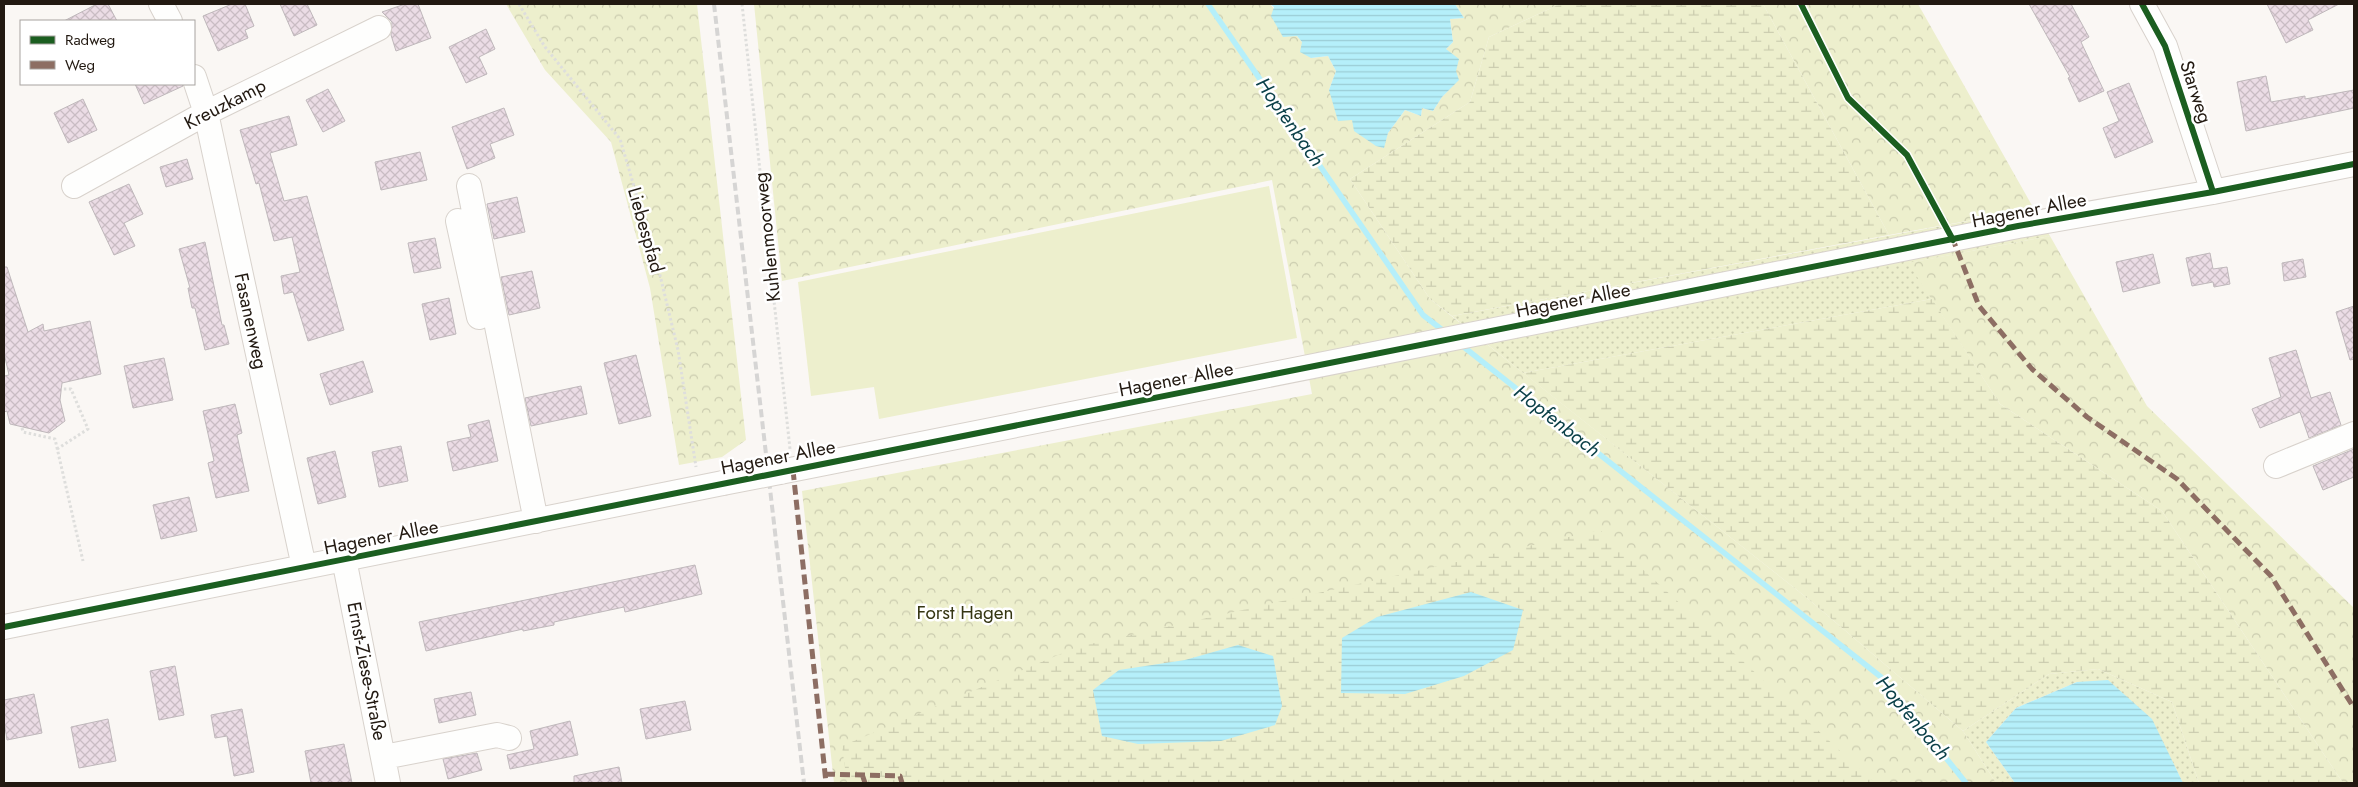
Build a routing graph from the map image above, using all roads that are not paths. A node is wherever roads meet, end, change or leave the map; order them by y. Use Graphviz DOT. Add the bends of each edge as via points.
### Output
graph roads {
  1 [pos="161,4"];
  2 [pos="2142,4"];
  3 [pos="169,20"];
  4 [pos="379,28"];
  5 [pos="195,80"];
  6 [pos="206,112"];
  7 [pos="2354,164"];
  8 [pos="74,186"];
  9 [pos="469,186"];
  10 [pos="2213,192"];
  11 [pos="458,221"];
  12 [pos="2354,434"];
  13 [pos="2276,466"];
  14 [pos="530,523"];
  15 [pos="344,559"];
  16 [pos="304,567"];
  17 [pos="4,627"];
  18 [pos="509,738"];
  19 [pos="384,757"];
  20 [pos="388,783"];
  1 -- 3 [label="street"];
  2 -- 10 [label="street, Starweg" via="2165,46"];
  4 -- 6 [label="street, Kreuzkamp"];
  5 -- 6 [label="street, Fasanenweg"];
  6 -- 8 [label="street, Kreuzkamp"];
  6 -- 16 [label="street, Fasanenweg"];
  7 -- 10 [label="street, Hagener Allee"];
  9 -- 14 [label="street"];
  10 -- 14 [label="street, Hagener Allee, bridge" via="2018,226"];
  11 -- 14 [label="street"];
  12 -- 13 [label="street"];
  14 -- 15 [label="street, Hagener Allee"];
  15 -- 16 [label="street, Hagener Allee"];
  15 -- 19 [label="street, Ernst-Ziese-Straße"];
  16 -- 17 [label="street, Hagener Allee"];
  18 -- 19 [label="street" via="497,735"];
  19 -- 20 [label="street, Ernst-Ziese-Straße"];
}
